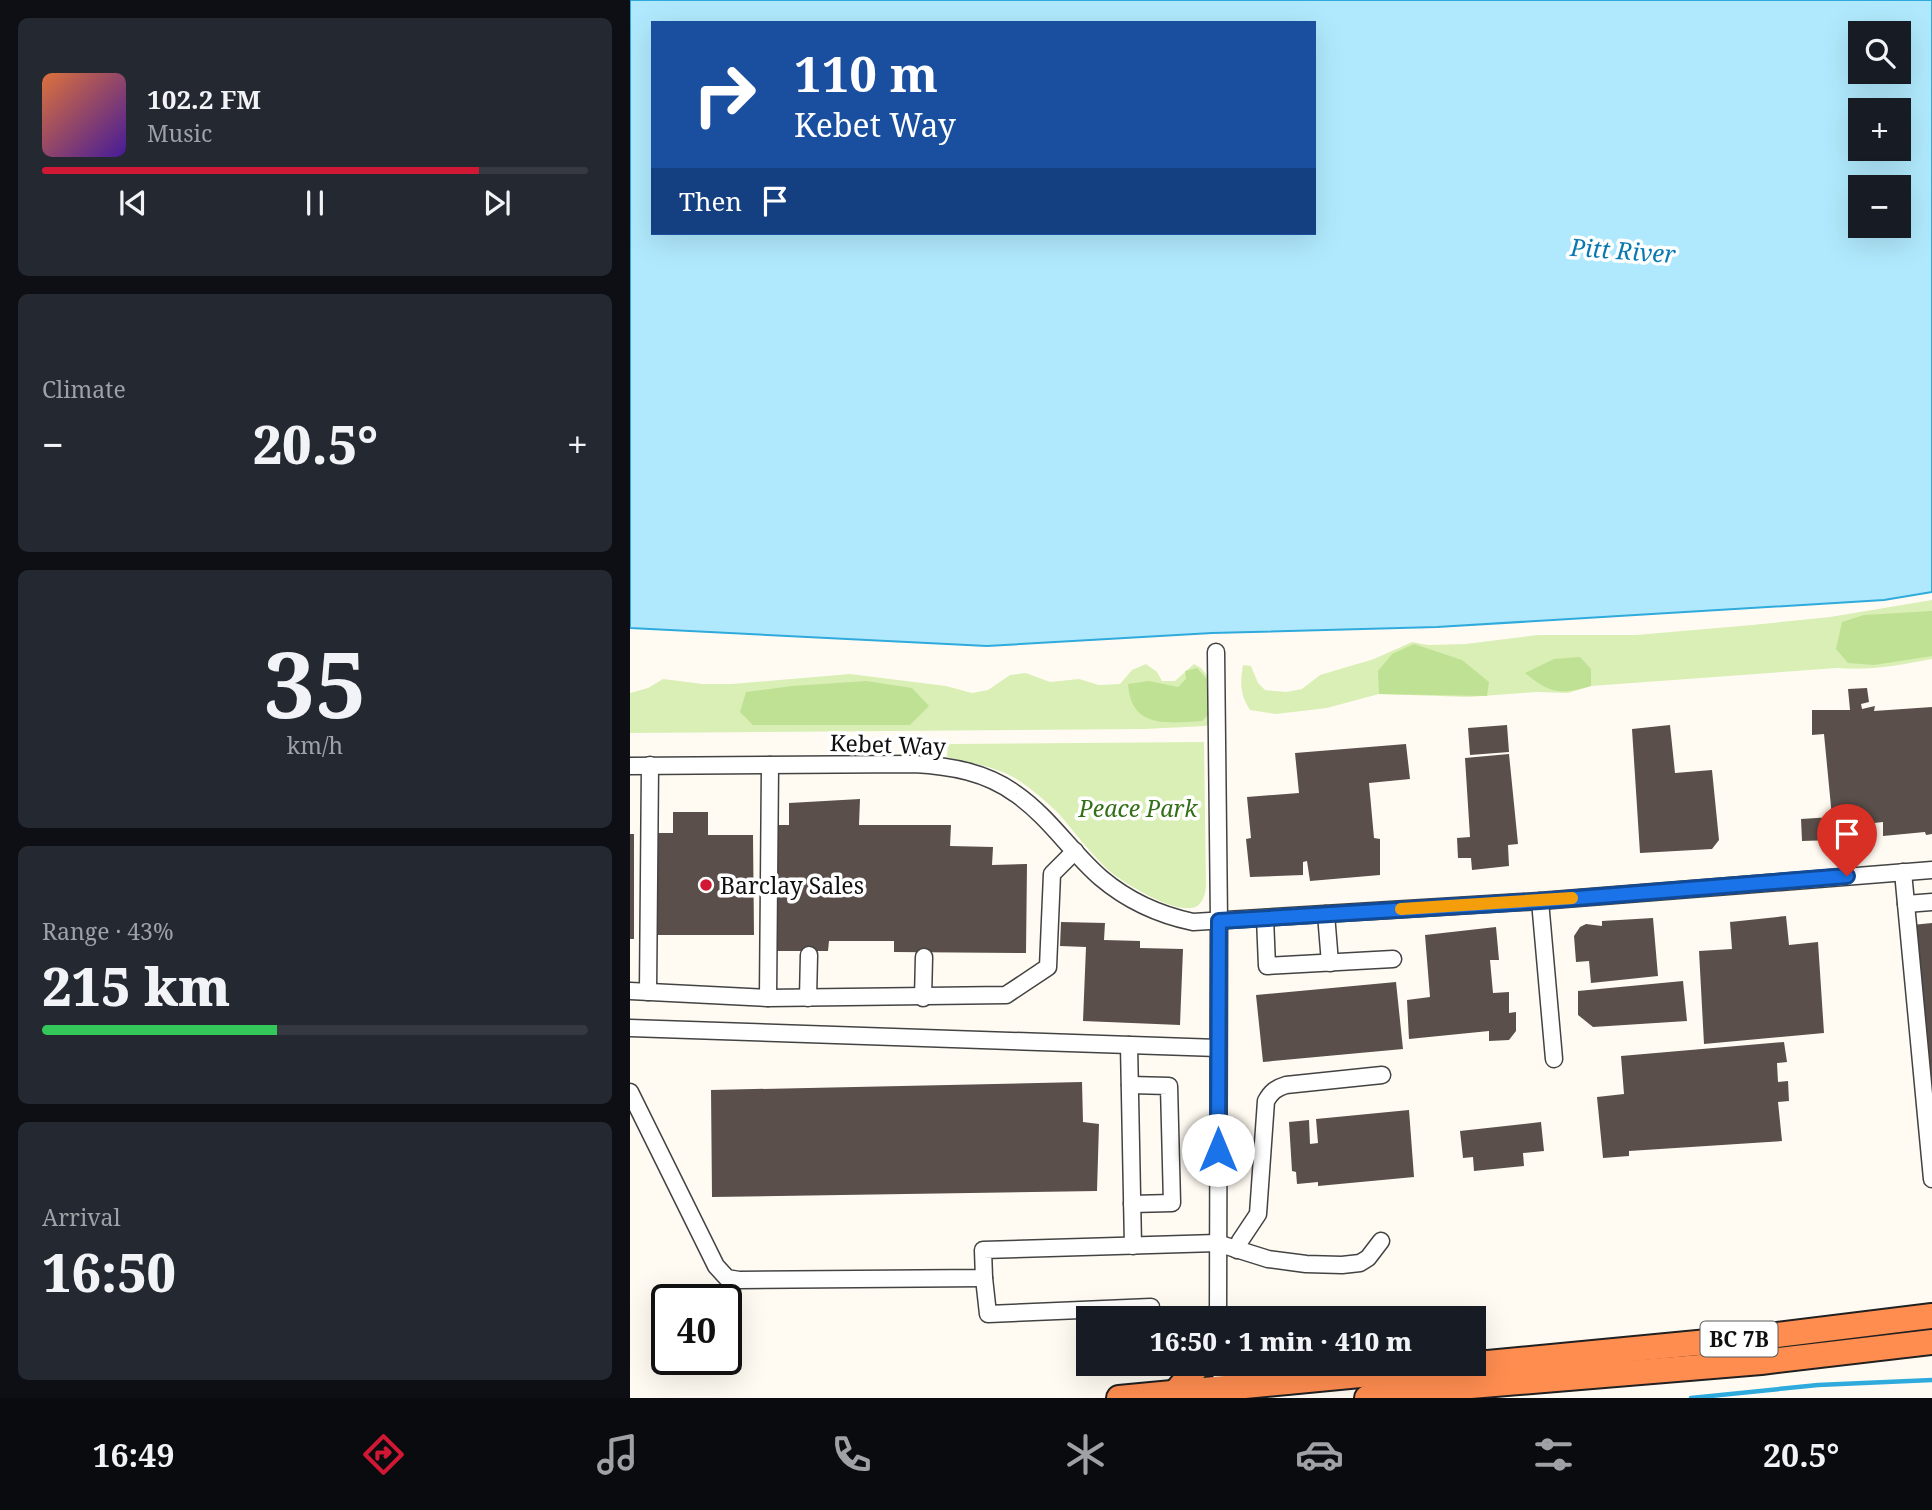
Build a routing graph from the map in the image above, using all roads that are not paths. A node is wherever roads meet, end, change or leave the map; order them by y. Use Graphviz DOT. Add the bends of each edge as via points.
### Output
graph roads {
  1 [pos="1216,652"];
  2 [pos="650,765"];
  3 [pos="770,765"];
  4 [pos="630,766"];
  5 [pos="1075,851"];
  6 [pos="1932,870"];
  7 [pos="1903,872"];
  8 [pos="1540,901"];
  9 [pos="1932,901"];
  10 [pos="1906,904"];
  11 [pos="1326,914"];
  12 [pos="1265,918"];
  13 [pos="1219,921"];
  14 [pos="809,956"];
  15 [pos="924,957"];
  16 [pos="1393,959"];
  17 [pos="1330,962"];
  18 [pos="630,991"];
  19 [pos="648,992"];
  20 [pos="768,998"];
  21 [pos="808,998"];
  22 [pos="923,998"];
  23 [pos="630,1028"];
  24 [pos="1129,1045"];
  25 [pos="1218,1048"];
  26 [pos="1554,1059"];
  27 [pos="1382,1075"];
  28 [pos="1130,1085"];
  29 [pos="630,1092"];
  30 [pos="1932,1179"];
  31 [pos="1132,1204"];
  32 [pos="1381,1241"];
  33 [pos="1217,1243"];
  34 [pos="1133,1246"];
  35 [pos="1237,1250"];
  36 [pos="984,1278"];
  37 [pos="1218,1306"];
  38 [pos="1076,1310"];
  39 [pos="1932,1316"];
  40 [pos="1932,1342"];
  41 [pos="1189,1376"];
  42 [pos="1276,1376"];
  43 [pos="1286,1382"];
  44 [pos="1175,1393"];
  45 [pos="1220,1393"];
  46 [pos="1119,1398"];
  47 [pos="1367,1398"];
  1 -- 13 [label="street"];
  2 -- 3 [label="street, Kebet Way"];
  2 -- 4 [label="street, Kebet Way"];
  2 -- 19 [label="street"];
  3 -- 5 [label="street, Kebet Way" via="945,765 975,773 1027,802"];
  3 -- 20 [label="street"];
  5 -- 13 [label="street, Kebet Way" via="1101,878 1144,905 1193,922"];
  5 -- 22 [label="street" via="1052,874 1048,967 1006,995"];
  6 -- 7 [label="street, Kebet Way"];
  7 -- 8 [label="street, Kebet Way"];
  7 -- 10 [label="street"];
  8 -- 11 [label="street, Kebet Way"];
  8 -- 26 [label="street"];
  9 -- 10 [label="street"];
  10 -- 30 [label="street"];
  11 -- 12 [label="street, Kebet Way"];
  11 -- 17 [label="street"];
  12 -- 13 [label="street, Kebet Way"];
  12 -- 17 [label="street" via="1267,966"];
  13 -- 25 [label="street"];
  14 -- 21 [label="street"];
  15 -- 22 [label="street"];
  16 -- 17 [label="street"];
  18 -- 19 [label="street"];
  19 -- 20 [label="street"];
  20 -- 21 [label="street"];
  21 -- 22 [label="street"];
  23 -- 24 [label="street"];
  24 -- 25 [label="street"];
  24 -- 28 [label="street"];
  25 -- 33 [label="street"];
  27 -- 35 [label="street" via="1286,1085 1269,1095 1258,1214"];
  28 -- 31 [label="street"];
  28 -- 31 [label="street" via="1169,1086 1172,1203"];
  29 -- 36 [label="street" via="716,1266 727,1278"];
  31 -- 34 [label="street"];
  32 -- 35 [label="street" via="1360,1263 1342,1265 1268,1259"];
  33 -- 34 [label="street"];
  33 -- 35 [label="street"];
  33 -- 37 [label="street"];
  34 -- 36 [label="street" via="984,1250"];
  36 -- 38 [label="street" via="988,1314"];
  39 -- 43 [label="highway, BC 7B"];
  40 -- 47 [label="highway, BC 7B"];
  41 -- 44 [label="highway"];
  42 -- 43 [label="highway"];
  43 -- 45 [label="highway, BC 7B"];
  44 -- 45 [label="highway, BC 7B"];
  44 -- 46 [label="highway, BC 7B"];
}
